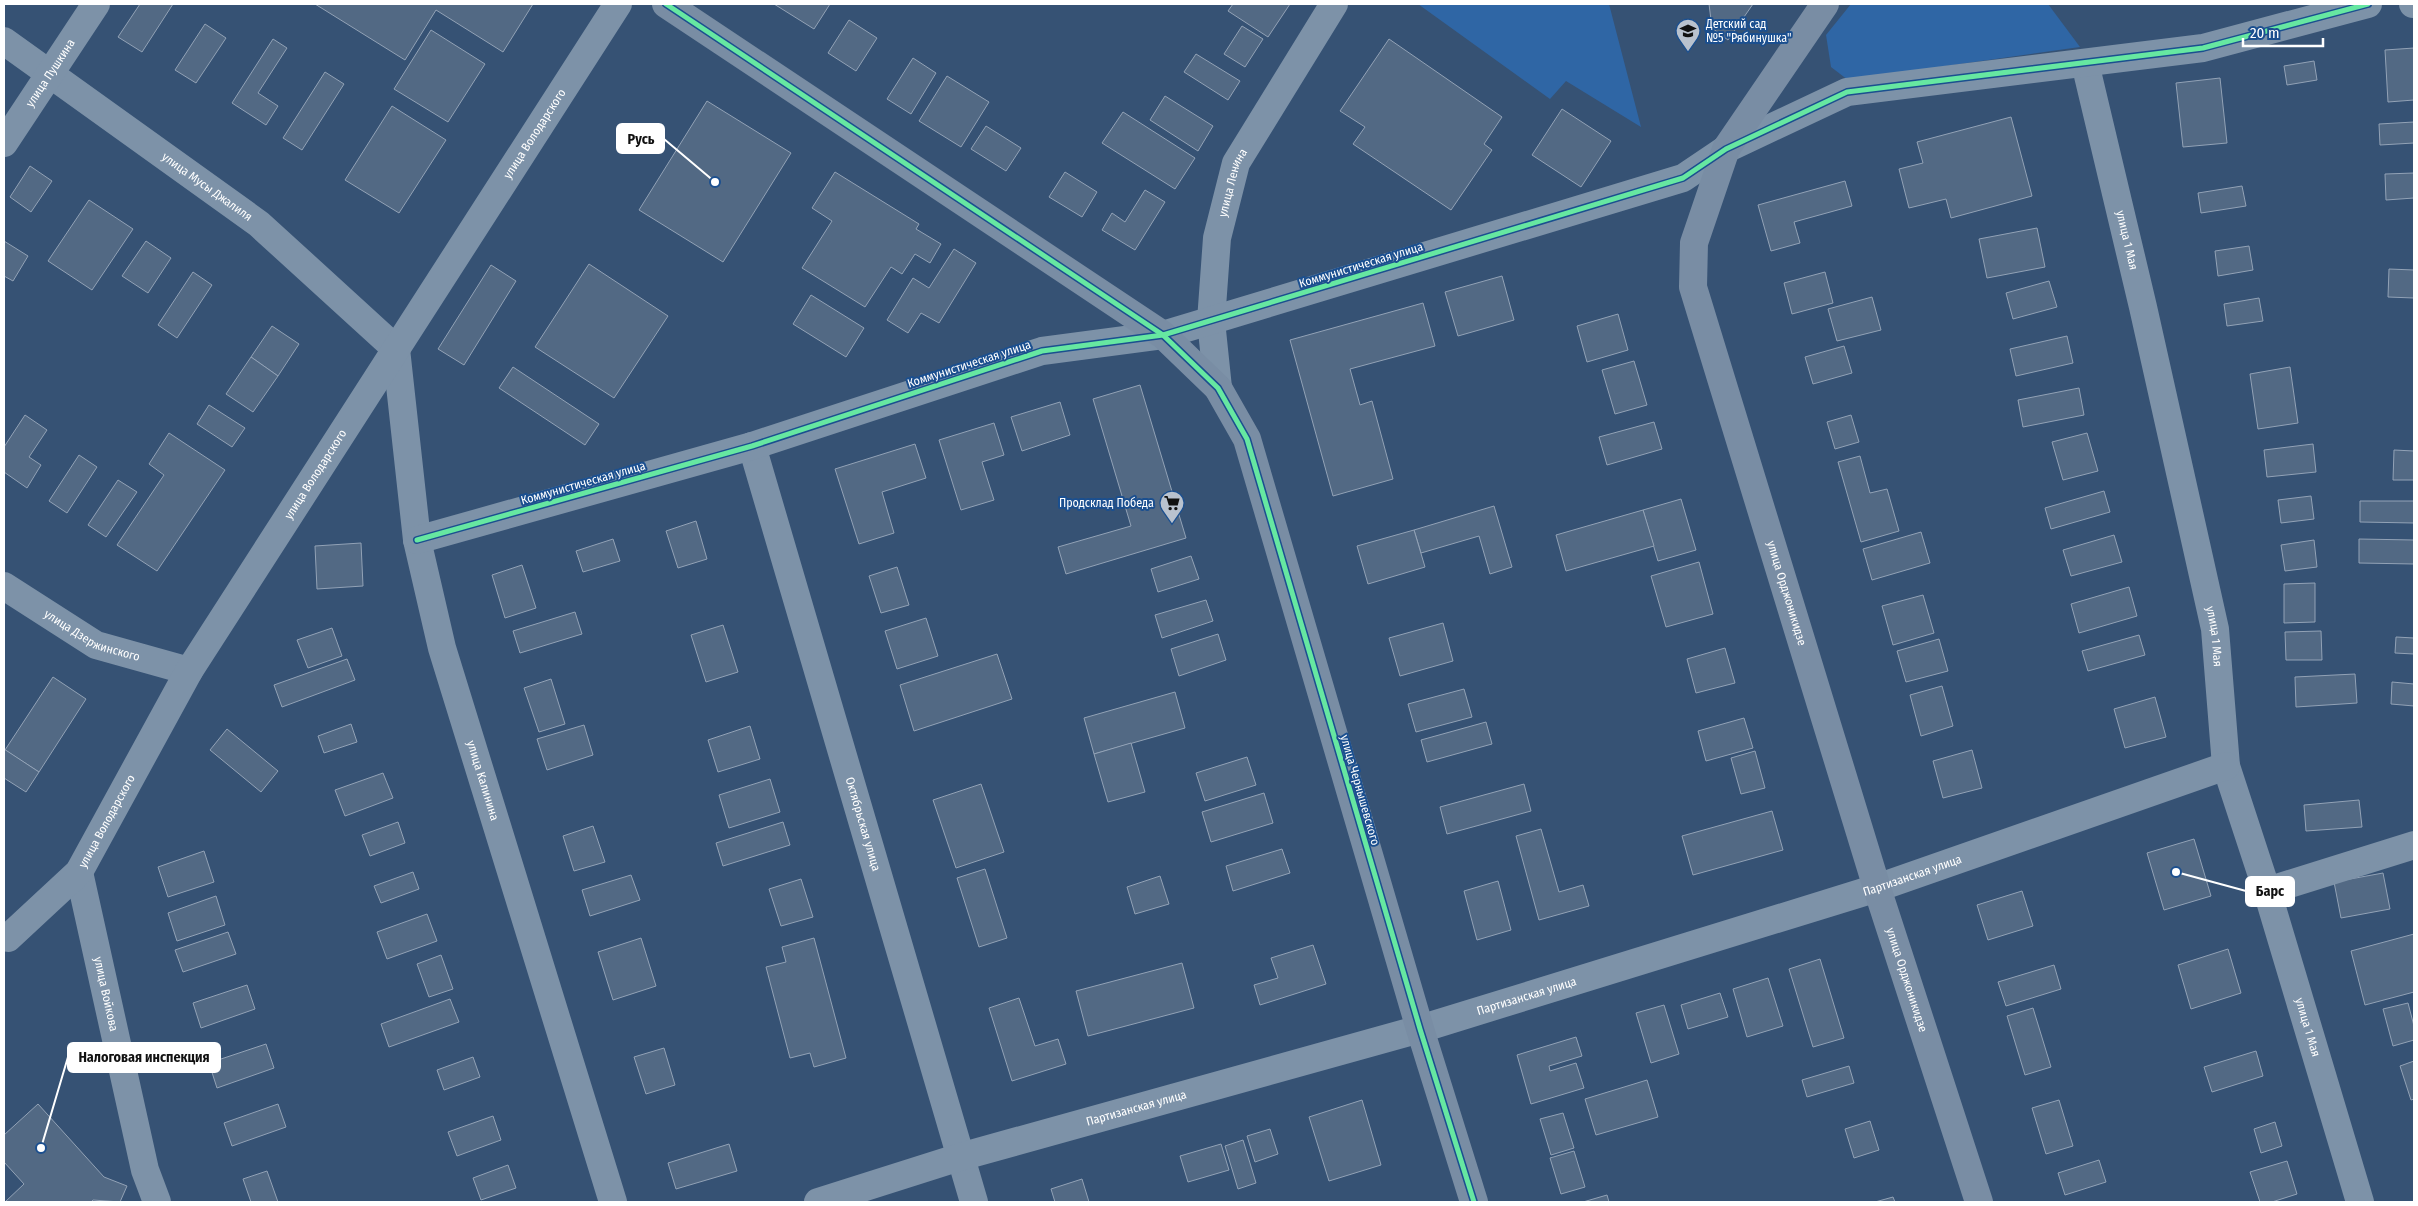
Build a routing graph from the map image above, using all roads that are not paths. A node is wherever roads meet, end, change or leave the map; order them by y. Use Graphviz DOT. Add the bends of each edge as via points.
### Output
graph roads {
  1 [pos="96,4"];
  2 [pos="618,4"];
  3 [pos="666,4"];
  4 [pos="1334,4"];
  5 [pos="1825,4"];
  6 [pos="2368,4"];
  7 [pos="2294,14"];
  8 [pos="4,41"];
  9 [pos="2085,63"];
  10 [pos="50,73"];
  11 [pos="4,143"];
  12 [pos="1726,149"];
  13 [pos="1211,321"];
  14 [pos="1164,335"];
  15 [pos="396,349"];
  16 [pos="1218,388"];
  17 [pos="752,446"];
  18 [pos="417,540"];
  19 [pos="4,586"];
  20 [pos="189,671"];
  21 [pos="2226,766"];
  22 [pos="2414,845"];
  23 [pos="79,872"];
  24 [pos="1877,888"];
  25 [pos="2267,891"];
  26 [pos="6,937"];
  27 [pos="1420,1029"];
  28 [pos="960,1157"];
  29 [pos="157,1202"];
  30 [pos="612,1202"];
  31 [pos="818,1202"];
  32 [pos="974,1202"];
  33 [pos="1474,1202"];
  34 [pos="1979,1202"];
  35 [pos="2360,1202"];
  1 -- 10 [label="street, улица Пушкина"];
  2 -- 15 [label="street, улица Володарского"];
  3 -- 14 [label="street, улица Чернышевского"];
  4 -- 13 [label="street, улица Ленина" via="1236,163 1218,238"];
  5 -- 12 [label="street, улица Орджоникидзе"];
  6 -- 7 [label="street, Коммунистическая улица"];
  7 -- 9 [label="street, Коммунистическая улица" via="2203,48"];
  8 -- 10 [label="street, улица Мусы Джалиля"];
  9 -- 12 [label="street, Коммунистическая улица" via="1847,92"];
  9 -- 21 [label="street, улица 1 Мая" via="2214,629"];
  10 -- 11 [label="street, улица Пушкина"];
  10 -- 15 [label="street, улица Мусы Джалиля" via="259,224"];
  12 -- 13 [label="street, Коммунистическая улица" via="1683,178"];
  12 -- 24 [label="street, улица Орджоникидзе" via="1694,243 1693,287"];
  13 -- 14 [label="street, Коммунистическая улица"];
  13 -- 16 [label="street, улица Ленина"];
  14 -- 16 [label="street, улица Чернышевского"];
  14 -- 17 [label="street, Коммунистическая улица" via="1042,351"];
  15 -- 18 [label="street, улица Калинина"];
  15 -- 20 [label="street, улица Володарского"];
  16 -- 27 [label="street, улица Чернышевского" via="1247,439"];
  17 -- 18 [label="street, Коммунистическая улица"];
  17 -- 28 [label="street, Октябрьская улица"];
  18 -- 30 [label="street, улица Калинина" via="442,648"];
  19 -- 20 [label="street, улица Дзержинского" via="96,645"];
  20 -- 23 [label="street, улица Володарского"];
  21 -- 24 [label="street, Партизанская улица"];
  21 -- 25 [label="street, улица 1 Мая"];
  22 -- 25 [label="street"];
  23 -- 26 [label="street, улица Володарского"];
  23 -- 29 [label="street, улица Войкова" via="145,1170"];
  24 -- 27 [label="street, Партизанская улица"];
  24 -- 34 [label="street, улица Орджоникидзе"];
  25 -- 35 [label="street, улица 1 Мая"];
  27 -- 28 [label="street, Партизанская улица"];
  27 -- 33 [label="street, улица Чернышевского"];
  28 -- 31 [label="street, Партизанская улица"];
  28 -- 32 [label="street, Октябрьская улица"];
}
